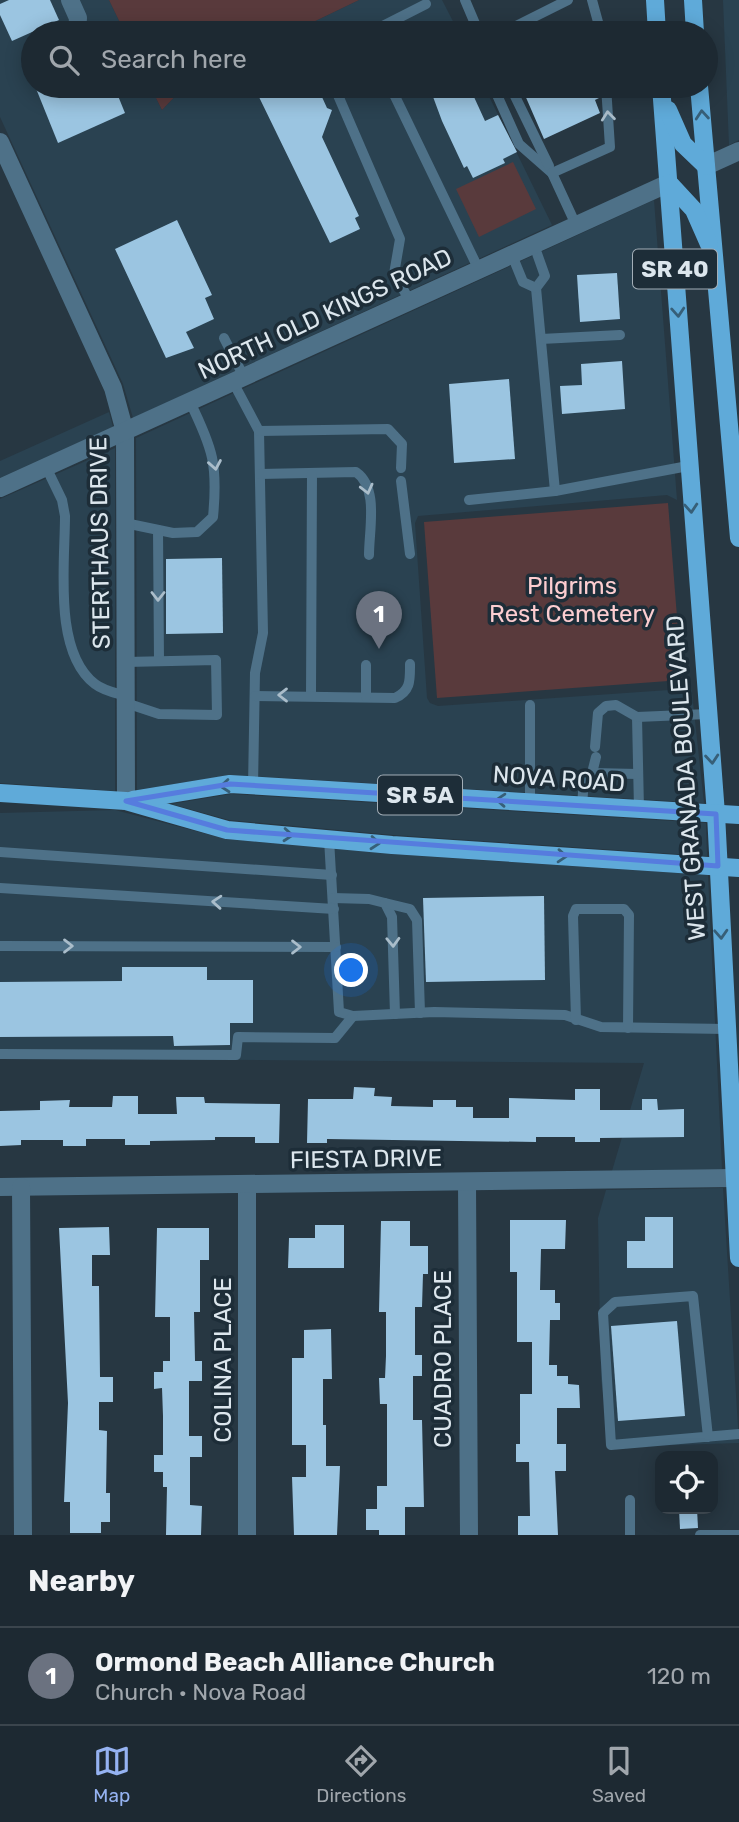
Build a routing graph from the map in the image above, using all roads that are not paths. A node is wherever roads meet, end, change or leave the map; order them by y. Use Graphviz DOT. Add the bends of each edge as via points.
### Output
graph roads {
  1 [pos="70,0"];
  2 [pos="465,0"];
  3 [pos="568,0"];
  4 [pos="592,0"];
  5 [pos="655,0"];
  6 [pos="693,0"];
  7 [pos="426,5"];
  8 [pos="78,21"];
  9 [pos="393,21"];
  10 [pos="474,21"];
  11 [pos="526,21"];
  12 [pos="599,21"];
  13 [pos="656,21"];
  14 [pos="694,21"];
  15 [pos="339,98"];
  16 [pos="396,98"];
  17 [pos="498,98"];
  18 [pos="516,98"];
  19 [pos="607,98"];
  20 [pos="663,98"];
  21 [pos="665,98"];
  22 [pos="700,98"];
  23 [pos="0,142"];
  24 [pos="739,151"];
  25 [pos="706,166"];
  26 [pos="552,173"];
  27 [pos="669,183"];
  28 [pos="576,225"];
  29 [pos="534,245"];
  30 [pos="512,255"];
  31 [pos="715,256"];
  32 [pos="479,270"];
  33 [pos="536,288"];
  34 [pos="410,302"];
  35 [pos="620,335"];
  36 [pos="224,338"];
  37 [pos="541,339"];
  38 [pos="239,380"];
  39 [pos="190,402"];
  40 [pos="259,431"];
  41 [pos="125,432"];
  42 [pos="736,457"];
  43 [pos="688,466"];
  44 [pos="46,467"];
  45 [pos="401,468"];
  46 [pos="260,474"];
  47 [pos="312,474"];
  48 [pos="401,481"];
  49 [pos="0,488"];
  50 [pos="555,491"];
  51 [pos="469,500"];
  52 [pos="125,523"];
  53 [pos="158,530"];
  54 [pos="739,538"];
  55 [pos="410,554"];
  56 [pos="369,555"];
  57 [pos="126,662"];
  58 [pos="159,662"];
  59 [pos="366,664"];
  60 [pos="410,664"];
  61 [pos="312,695"];
  62 [pos="255,696"];
  63 [pos="366,697"];
  64 [pos="126,700"];
  65 [pos="530,705"];
  66 [pos="708,714"];
  67 [pos="637,717"];
  68 [pos="593,773"];
  69 [pos="638,774"];
  70 [pos="253,786"];
  71 [pos="0,793"];
  72 [pos="126,801"];
  73 [pos="530,802"];
  74 [pos="582,805"];
  75 [pos="639,809"];
  76 [pos="716,814"];
  77 [pos="739,815"];
  78 [pos="329,839"];
  79 [pos="0,852"];
  80 [pos="719,866"];
  81 [pos="739,868"];
  82 [pos="332,875"];
  83 [pos="0,888"];
  84 [pos="385,903"];
  85 [pos="334,904"];
  86 [pos="0,946"];
  87 [pos="336,947"];
  88 [pos="421,1013"];
  89 [pos="395,1014"];
  90 [pos="354,1016"];
  91 [pos="576,1020"];
  92 [pos="628,1028"];
  93 [pos="726,1029"];
  94 [pos="0,1054"];
  95 [pos="733,1178"];
  96 [pos="467,1182"];
  97 [pos="247,1185"];
  98 [pos="0,1187"];
  99 [pos="21,1187"];
  100 [pos="739,1258"];
  101 [pos="739,1434"];
  102 [pos="708,1437"];
  103 [pos="630,1500"];
  104 [pos="23,1535"];
  105 [pos="247,1535"];
  106 [pos="469,1535"];
  107 [pos="630,1535"];
  108 [pos="700,1535"];
  109 [pos="739,1535"];
  1 -- 8 [label="street"];
  2 -- 10 [label="lane"];
  3 -- 11 [label="lane"];
  4 -- 12 [label="lane"];
  5 -- 13 [label="main road"];
  6 -- 14 [label="main road"];
  7 -- 9 [label="lane"];
  15 -- 34 [label="lane" via="400,239 394,274"];
  16 -- 32 [label="lane"];
  17 -- 26 [label="lane" via="519,144"];
  18 -- 26 [label="lane"];
  26 -- 19 [label="lane, one-way" via="610,147"];
  20 -- 27 [label="main road, WEST GRANADA BOULEVARD / SR 40"];
  21 -- 25 [label="main road" via="683,144"];
  25 -- 22 [label="main road, SR 40, one-way"];
  23 -- 41 [label="street, STERTHAUS DRIVE" via="113,388"];
  24 -- 25 [label="street"];
  25 -- 31 [label="main road, SR 40"];
  26 -- 28 [label="lane"];
  27 -- 28 [label="street, NORTH OLD KINGS ROAD"];
  27 -- 31 [label="main road" via="694,210"];
  27 -- 43 [label="main road, WEST GRANADA BOULEVARD / SR 40, one-way"];
  28 -- 29 [label="street, NORTH OLD KINGS ROAD"];
  29 -- 30 [label="street, NORTH OLD KINGS ROAD"];
  29 -- 33 [label="lane" via="545,276"];
  30 -- 32 [label="street, NORTH OLD KINGS ROAD"];
  30 -- 33 [label="lane" via="523,282"];
  31 -- 42 [label="main road, SR 40"];
  32 -- 34 [label="street, NORTH OLD KINGS ROAD"];
  33 -- 37 [label="lane"];
  34 -- 38 [label="street, NORTH OLD KINGS ROAD"];
  35 -- 37 [label="lane"];
  36 -- 38 [label="lane"];
  37 -- 50 [label="lane"];
  38 -- 39 [label="street, NORTH OLD KINGS ROAD"];
  38 -- 40 [label="lane"];
  39 -- 41 [label="street, NORTH OLD KINGS ROAD"];
  39 -- 53 [label="lane, one-way" via="211,445 217,477 213,517 197,532"];
  40 -- 45 [label="lane" via="388,429 402,444"];
  40 -- 46 [label="lane"];
  41 -- 44 [label="street, NORTH OLD KINGS ROAD"];
  41 -- 52 [label="street, STERTHAUS DRIVE"];
  42 -- 54 [label="main road, SR 40"];
  43 -- 50 [label="lane"];
  43 -- 66 [label="main road, WEST GRANADA BOULEVARD / SR 40, one-way"];
  44 -- 49 [label="street, NORTH OLD KINGS ROAD"];
  44 -- 64 [label="lane" via="65,516 65,627 81,667 93,683"];
  46 -- 47 [label="lane"];
  46 -- 62 [label="lane" via="263,633"];
  47 -- 56 [label="lane, one-way" via="356,472 366,478"];
  47 -- 61 [label="lane"];
  48 -- 55 [label="lane"];
  50 -- 51 [label="lane"];
  52 -- 53 [label="lane"];
  52 -- 57 [label="street, STERTHAUS DRIVE"];
  53 -- 58 [label="lane, one-way"];
  57 -- 58 [label="lane"];
  57 -- 64 [label="street, STERTHAUS DRIVE"];
  58 -- 64 [label="lane" via="216,660 217,715 159,714"];
  59 -- 63 [label="lane"];
  60 -- 63 [label="lane" via="405,694"];
  61 -- 62 [label="lane, one-way"];
  61 -- 63 [label="lane"];
  62 -- 70 [label="lane"];
  64 -- 72 [label="street, STERTHAUS DRIVE"];
  65 -- 73 [label="lane"];
  66 -- 67 [label="lane"];
  66 -- 76 [label="main road, WEST GRANADA BOULEVARD / SR 40, one-way"];
  67 -- 68 [label="lane" via="616,705 598,713"];
  67 -- 69 [label="lane"];
  68 -- 69 [label="lane"];
  68 -- 74 [label="lane" via="584,780"];
  69 -- 75 [label="lane"];
  70 -- 72 [label="main road, NOVA ROAD / SR 5A, one-way" via="230,785"];
  73 -- 70 [label="main road, NOVA ROAD / SR 5A, one-way"];
  71 -- 72 [label="main road, NOVA ROAD / SR 5A"];
  72 -- 78 [label="main road, NOVA ROAD / SR 5A, one-way" via="227,830"];
  73 -- 74 [label="main road, NOVA ROAD / SR 5A"];
  74 -- 75 [label="main road, NOVA ROAD / SR 5A"];
  75 -- 76 [label="main road, NOVA ROAD / SR 5A"];
  76 -- 77 [label="main road, NOVA ROAD / SR 5A"];
  76 -- 80 [label="main road, WEST GRANADA BOULEVARD / SR 40"];
  78 -- 80 [label="main road, NOVA ROAD / SR 5A, one-way"];
  78 -- 82 [label="lane"];
  79 -- 82 [label="lane"];
  80 -- 81 [label="main road, SR 5A"];
  80 -- 93 [label="main road, WEST GRANADA BOULEVARD / SR 40, one-way"];
  82 -- 85 [label="lane"];
  85 -- 83 [label="lane, one-way"];
  84 -- 85 [label="lane" via="369,899"];
  84 -- 88 [label="lane" via="410,909 417,920"];
  84 -- 89 [label="lane, one-way" via="392,917"];
  85 -- 87 [label="lane"];
  86 -- 87 [label="lane, one-way"];
  87 -- 90 [label="lane" via="339,1012"];
  88 -- 89 [label="lane"];
  88 -- 91 [label="lane" via="565,1015"];
  89 -- 90 [label="lane"];
  90 -- 94 [label="lane" via="335,1038 238,1037 236,1055"];
  91 -- 92 [label="lane"];
  91 -- 92 [label="lane" via="576,909 624,909 629,915"];
  92 -- 93 [label="lane"];
  93 -- 95 [label="main road, WEST GRANADA BOULEVARD / SR 40"];
  95 -- 96 [label="street, FIESTA DRIVE"];
  95 -- 100 [label="main road, WEST GRANADA BOULEVARD / SR 40"];
  96 -- 97 [label="street, FIESTA DRIVE"];
  96 -- 106 [label="street, CUADRO PLACE"];
  97 -- 99 [label="street, FIESTA DRIVE"];
  97 -- 105 [label="street, COLINA PLACE"];
  98 -- 99 [label="street, FIESTA DRIVE"];
  99 -- 104 [label="street"];
  101 -- 102 [label="lane"];
  102 -- 102 [label="lane" via="611,1445 603,1313 615,1303 693,1296"];
  103 -- 107 [label="lane"];
  108 -- 109 [label="lane"];
}
